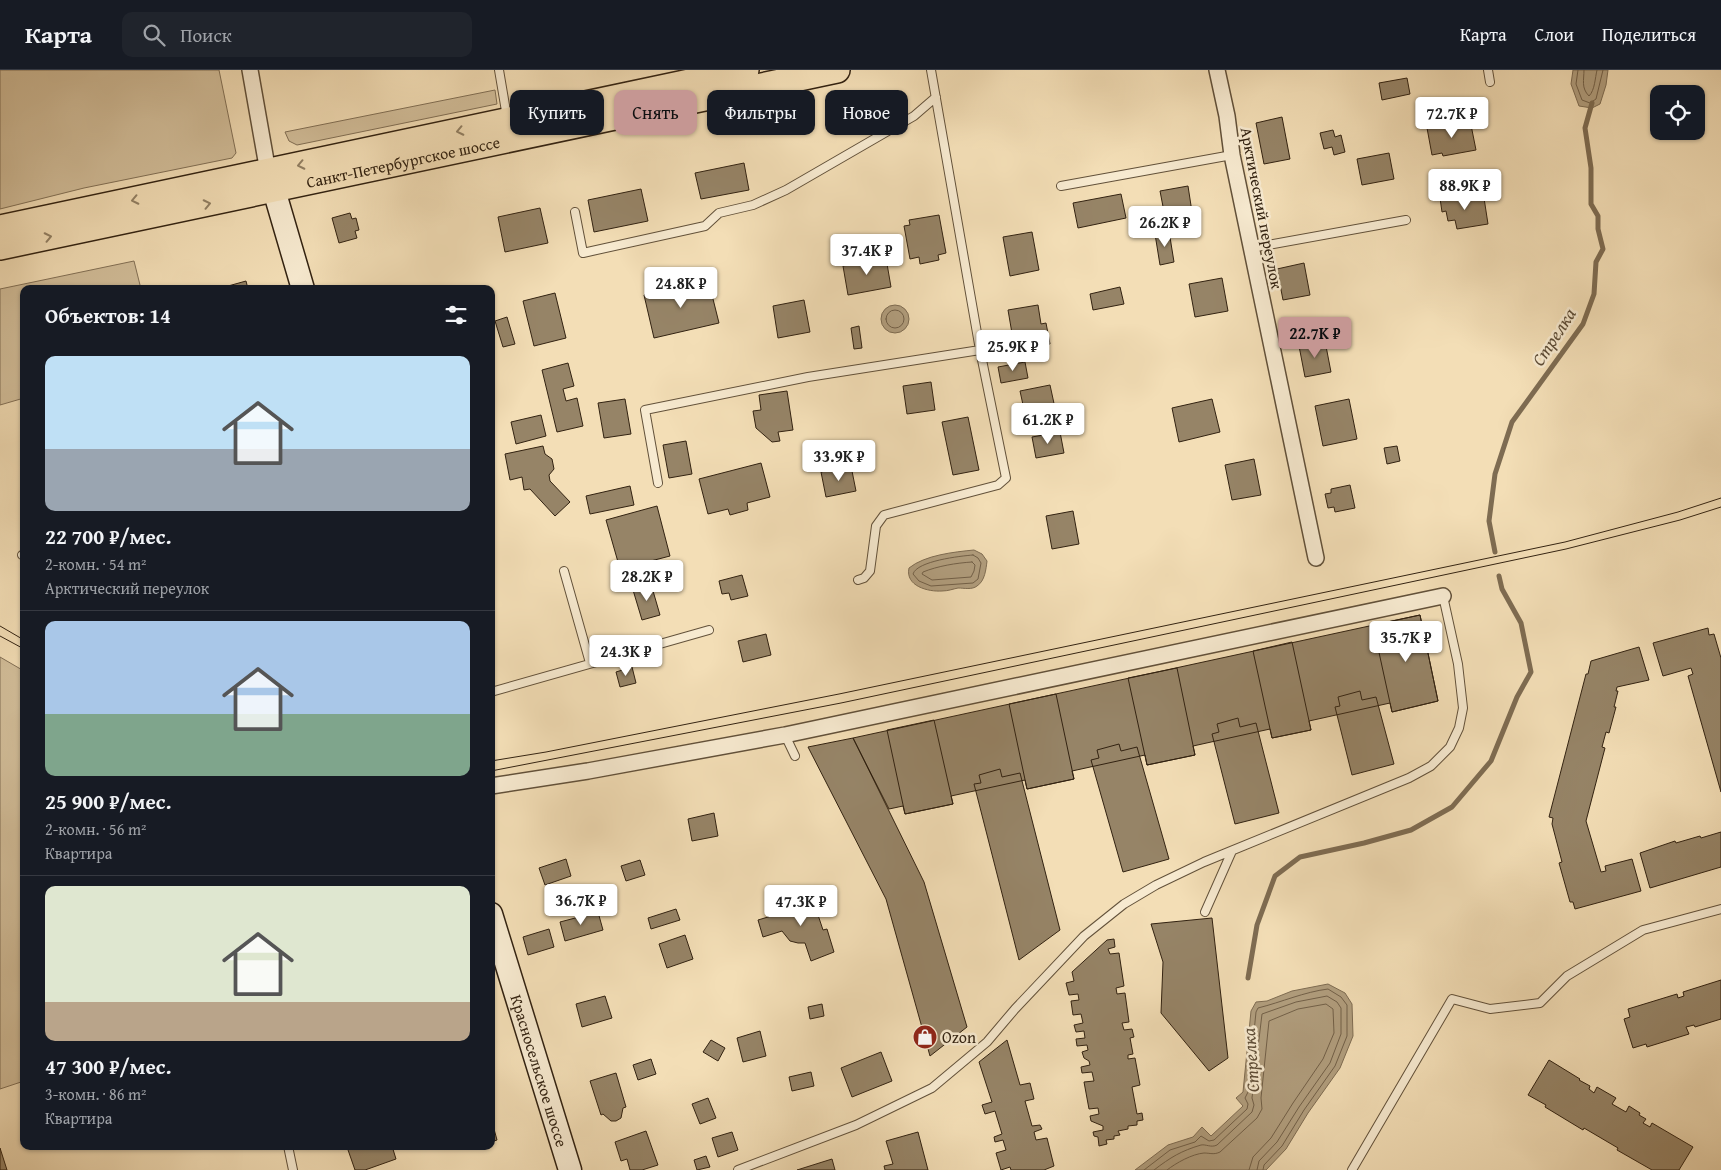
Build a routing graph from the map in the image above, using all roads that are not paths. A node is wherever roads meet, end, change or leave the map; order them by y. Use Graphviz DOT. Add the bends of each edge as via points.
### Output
graph roads {
  1 [pos="250,70"];
  2 [pos="499,70"];
  3 [pos="746,70"];
  4 [pos="837,70"];
  5 [pos="931,70"];
  6 [pos="1217,70"];
  7 [pos="1488,70"];
  8 [pos="1490,82"];
  9 [pos="936,96"];
  10 [pos="508,121"];
  11 [pos="1232,155"];
  12 [pos="271,180"];
  13 [pos="1061,186"];
  14 [pos="575,212"];
  15 [pos="1406,220"];
  16 [pos="0,228"];
  17 [pos="0,247"];
  18 [pos="1251,248"];
  19 [pos="302,285"];
  20 [pos="980,350"];
  21 [pos="658,484"];
  22 [pos="1316,558"];
  23 [pos="564,571"];
  24 [pos="858,580"];
  25 [pos="1444,596"];
  26 [pos="708,630"];
  27 [pos="590,663"];
  28 [pos="495,691"];
  29 [pos="785,735"];
  30 [pos="794,756"];
  31 [pos="495,785"];
  32 [pos="1232,851"];
  33 [pos="1721,910"];
  34 [pos="1205,912"];
  35 [pos="495,927"];
  36 [pos="289,1150"];
  37 [pos="293,1170"];
  38 [pos="570,1170"];
  39 [pos="738,1170"];
  40 [pos="1352,1170"];
  1 -- 12 [label="street"];
  2 -- 10 [label="lane"];
  3 -- 10 [label="main road, Санкт-Петербургское шоссе"];
  4 -- 12 [label="main road, Санкт-Петербургское шоссе"];
  5 -- 9 [label="lane"];
  6 -- 11 [label="street, Арктический переулок"];
  7 -- 8 [label="lane"];
  9 -- 14 [label="lane" via="914,116 786,190 753,205 719,213 705,226 583,253"];
  9 -- 20 [label="lane"];
  10 -- 12 [label="main road, Санкт-Петербургское шоссе, one-way"];
  11 -- 13 [label="lane"];
  11 -- 18 [label="street, Арктический переулок"];
  12 -- 16 [label="main road, Санкт-Петербургское шоссе, one-way"];
  17 -- 12 [label="main road, Санкт-Петербургское шоссе, one-way"];
  12 -- 19 [label="main road"];
  15 -- 18 [label="lane"];
  18 -- 22 [label="street, Арктический переулок"];
  20 -- 21 [label="lane" via="808,377 645,410"];
  20 -- 24 [label="lane" via="1006,478 998,484 884,515 876,526 870,571"];
  23 -- 27 [label="lane"];
  25 -- 29 [label="street"];
  25 -- 32 [label="lane" via="1463,708 1459,728 1450,747 1431,766 1410,778"];
  26 -- 27 [label="lane"];
  27 -- 28 [label="lane"];
  29 -- 30 [label="lane"];
  29 -- 31 [label="street"];
  32 -- 34 [label="lane"];
  32 -- 39 [label="lane" via="1156,885 1107,917 1078,942 987,1042 932,1088 856,1125"];
  33 -- 40 [label="lane" via="1642,930 1568,976 1540,1004 1490,1009 1452,999"];
  35 -- 38 [label="main road, Красносельское шоссе"];
  36 -- 37 [label="lane"];
}
